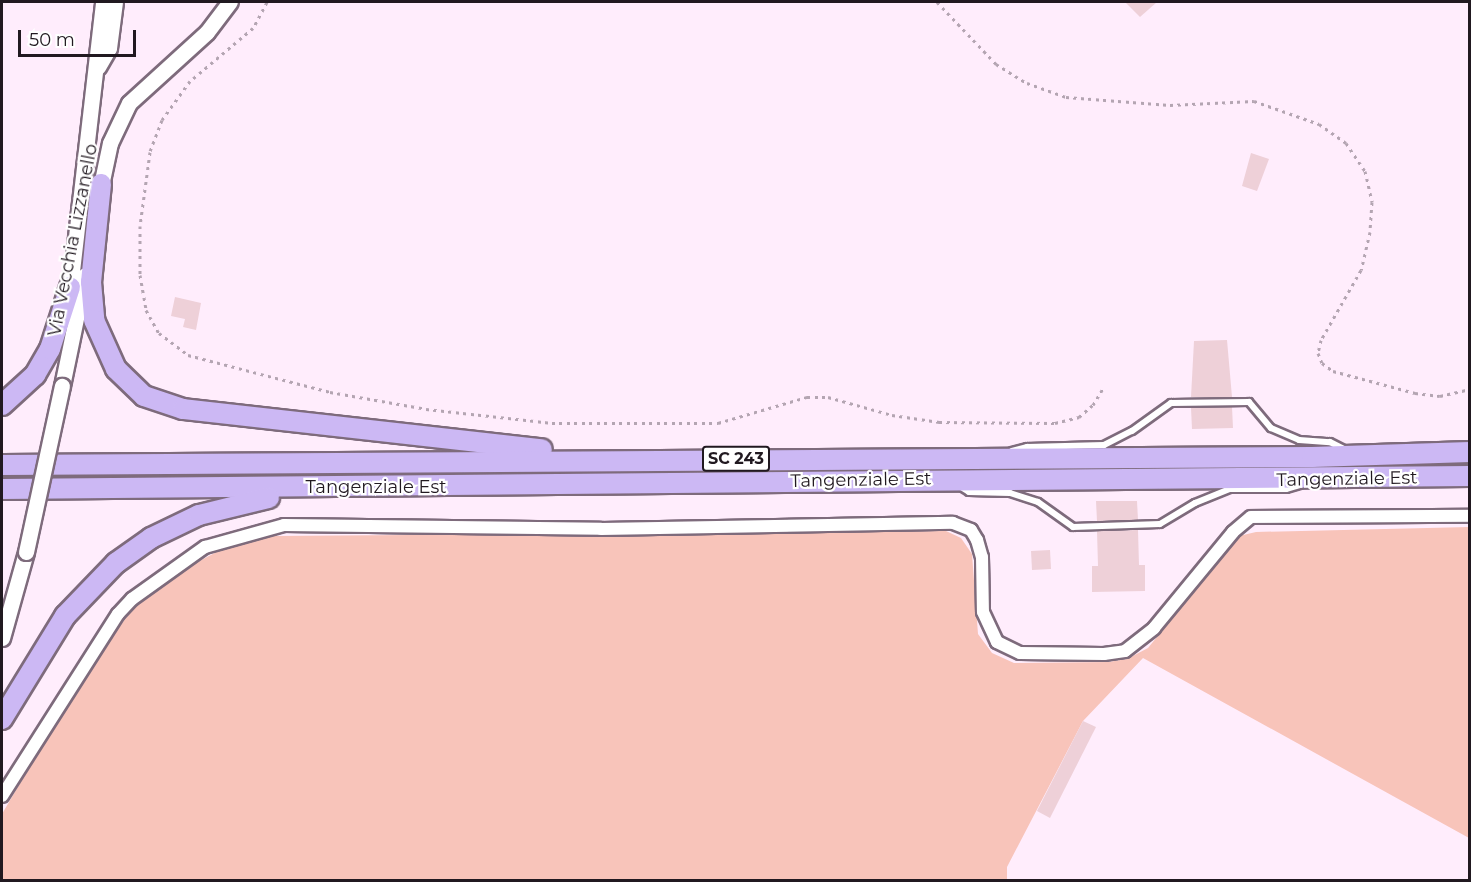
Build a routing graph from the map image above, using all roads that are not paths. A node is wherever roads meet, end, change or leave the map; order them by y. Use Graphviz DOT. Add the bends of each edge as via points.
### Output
graph roads {
  1 [pos="104,2"];
  2 [pos="115,2"];
  3 [pos="230,2"];
  4 [pos="95,72"];
  5 [pos="101,184"];
  6 [pos="70,287"];
  7 [pos="62,386"];
  8 [pos="2,405"];
  9 [pos="1470,452"];
  10 [pos="1358,456"];
  11 [pos="760,459"];
  12 [pos="987,459"];
  13 [pos="2,465"];
  14 [pos="1470,476"];
  15 [pos="944,478"];
  16 [pos="1318,480"];
  17 [pos="476,487"];
  18 [pos="2,489"];
  19 [pos="1470,516"];
  20 [pos="2,638"];
  21 [pos="2,719"];
  22 [pos="2,796"];
  1 -- 4 [label="street, Via Vecchia Lizzanello"];
  2 -- 4 [label="street, Via Vecchia Lizzanello" via="109,48"];
  3 -- 5 [label="street, Via Vecchia Lizzanello" via="207,32 129,103 110,143"];
  4 -- 6 [label="street, Via Vecchia Lizzanello"];
  5 -- 7 [label="street, Via Vecchia Lizzanello" via="70,363"];
  5 -- 11 [label="highway" via="92,282 94,320 106,354 126,382 163,404 522,448 729,453"];
  6 -- 7 [label="street, Via Vecchia Lizzanello"];
  6 -- 8 [label="highway" via="50,350 35,375"];
  7 -- 20 [label="street, Via Vecchia Lizzanello, bridge" via="26,552"];
  9 -- 10 [label="highway, Tangenziale Est / SC 243"];
  10 -- 12 [label="highway, Tangenziale Est / SC 243"];
  10 -- 12 [label="lane" via="1330,442 1299,440 1271,429 1249,402 1171,403 1132,431 1104,445 1027,447"];
  11 -- 12 [label="highway, Tangenziale Est / SC 243"];
  11 -- 13 [label="highway, Tangenziale Est / SC 243"];
  14 -- 16 [label="highway, Tangenziale Est"];
  15 -- 16 [label="highway, Tangenziale Est"];
  15 -- 16 [label="lane" via="969,492 1010,493 1038,502 1073,527 1160,524 1230,489 1286,489"];
  15 -- 17 [label="highway, Tangenziale Est"];
  17 -- 18 [label="highway, Tangenziale Est"];
  17 -- 21 [label="highway" via="436,496 266,498 226,506 175,525 136,547 80,598 46,643"];
  19 -- 22 [label="street" via="1251,517 1233,532 1154,628 1125,651 1104,654 1020,653 997,642 984,612 982,557 977,540 971,530 953,523 600,529 284,525 205,547 132,599 118,614"];
}
